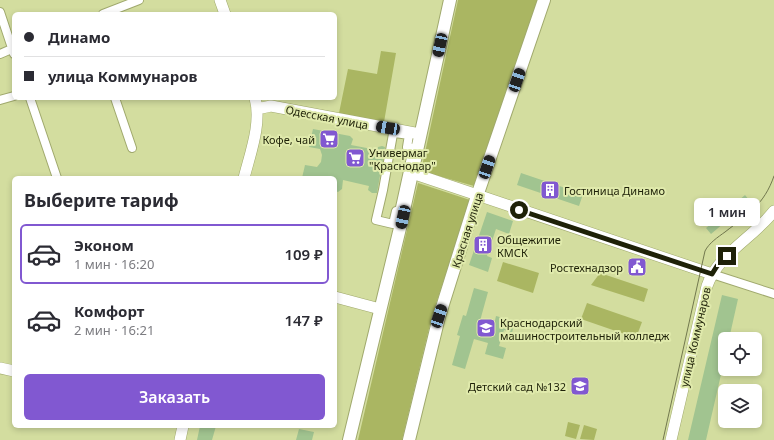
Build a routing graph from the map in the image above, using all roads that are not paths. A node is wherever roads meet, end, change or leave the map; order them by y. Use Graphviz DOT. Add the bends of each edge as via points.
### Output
graph roads {
  1 [pos="139,0"];
  2 [pos="220,0"];
  3 [pos="450,0"];
  4 [pos="544,0"];
  5 [pos="0,12"];
  6 [pos="108,12"];
  7 [pos="224,12"];
  8 [pos="12,47"];
  9 [pos="12,50"];
  10 [pos="0,54"];
  11 [pos="12,97"];
  12 [pos="0,100"];
  13 [pos="31,100"];
  14 [pos="116,100"];
  15 [pos="256,104"];
  16 [pos="393,134"];
  17 [pos="420,134"];
  18 [pos="132,148"];
  19 [pos="412,173"];
  20 [pos="56,174"];
  21 [pos="244,176"];
  22 [pos="477,196"];
  23 [pos="774,210"];
  24 [pos="712,274"];
  25 [pos="774,294"];
  26 [pos="337,298"];
  27 [pos="380,309"];
  28 [pos="0,368"];
  29 [pos="12,371"];
  30 [pos="183,428"];
  31 [pos="180,440"];
  32 [pos="348,440"];
  33 [pos="409,440"];
  34 [pos="671,440"];
  1 -- 6 [label="street"];
  2 -- 7 [label="street"];
  3 -- 17 [label="main road"];
  4 -- 22 [label="main road, Красная улица"];
  5 -- 8 [label="street"];
  9 -- 10 [label="street"];
  11 -- 12 [label="street"];
  13 -- 20 [label="street"];
  14 -- 18 [label="street"];
  15 -- 17 [label="street, Одесская улица"];
  15 -- 21 [label="street" via="255,129"];
  16 -- 16 [label="street" via="376,220 393,224 396,211 399,212 413,148 407,147 409,136 395,132"];
  17 -- 19 [label="main road"];
  19 -- 22 [label="street"];
  19 -- 27 [label="main road"];
  22 -- 24 [label="street"];
  22 -- 33 [label="main road, Красная улица" via="439,316"];
  23 -- 24 [label="street, улица Коммунаров"];
  24 -- 25 [label="street"];
  24 -- 34 [label="street, улица Коммунаров"];
  26 -- 27 [label="street"];
  27 -- 32 [label="main road"];
  28 -- 29 [label="street"];
  30 -- 31 [label="street"];
}
